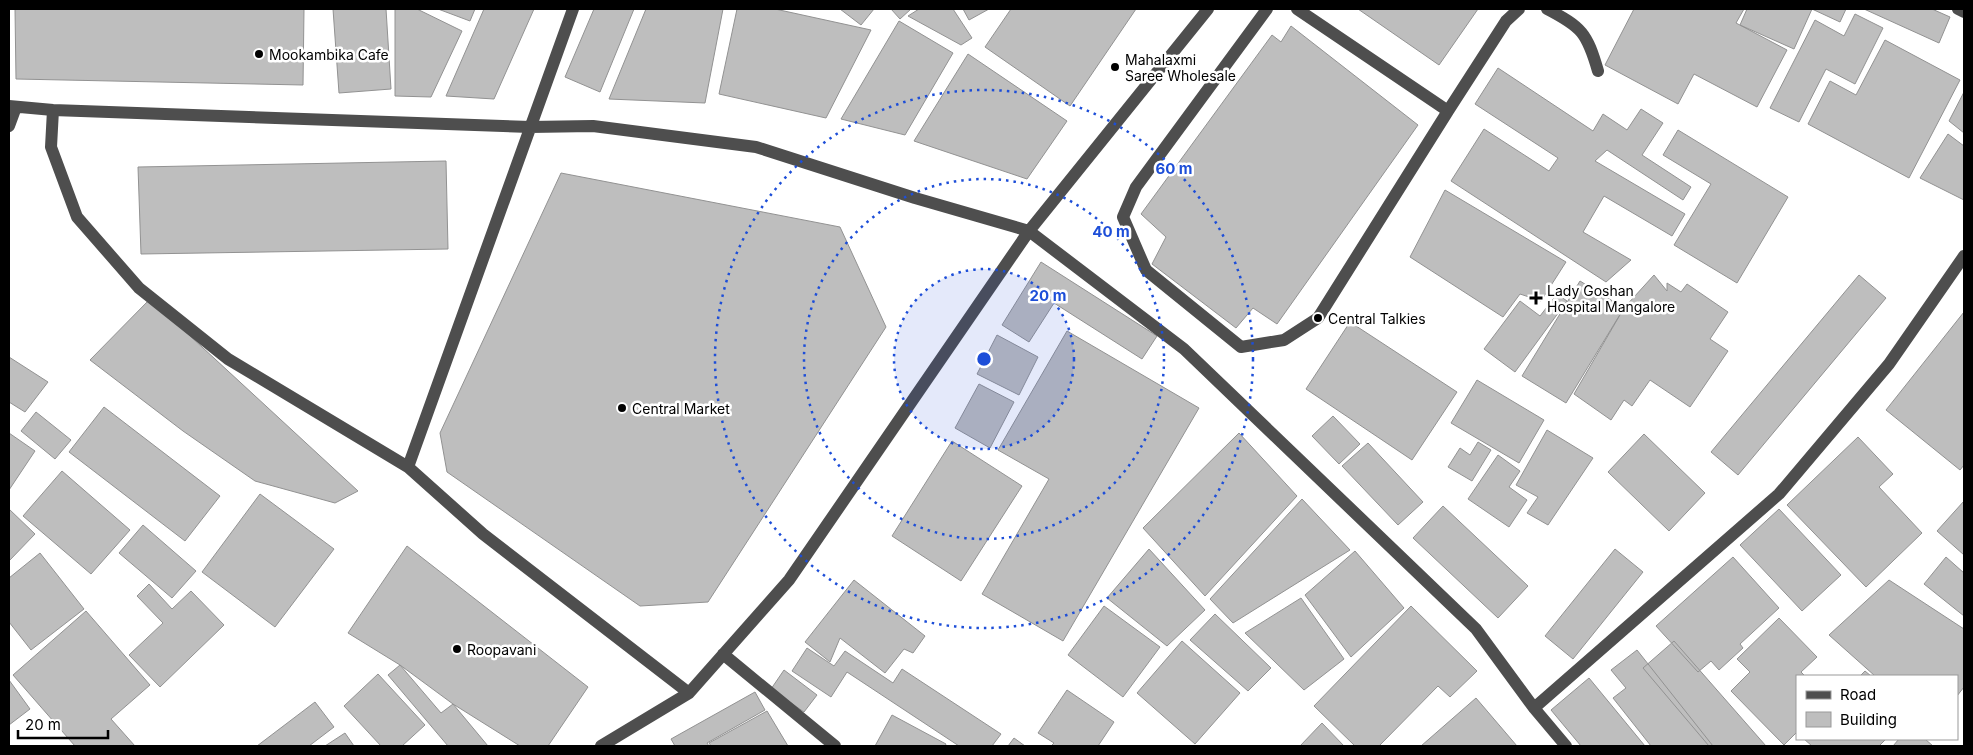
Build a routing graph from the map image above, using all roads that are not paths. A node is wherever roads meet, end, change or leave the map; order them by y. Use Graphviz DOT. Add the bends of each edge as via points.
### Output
graph roads {
  1 [pos="573,9"];
  2 [pos="1208,9"];
  3 [pos="1267,9"];
  4 [pos="1297,9"];
  5 [pos="1519,9"];
  6 [pos="1547,9"];
  7 [pos="1958,9"];
  8 [pos="1964,12"];
  9 [pos="1598,71"];
  10 [pos="12,106"];
  11 [pos="53,110"];
  12 [pos="1448,111"];
  13 [pos="9,126"];
  14 [pos="530,127"];
  15 [pos="1029,232"];
  16 [pos="1964,256"];
  17 [pos="408,467"];
  18 [pos="723,654"];
  19 [pos="689,693"];
  20 [pos="1534,708"];
  21 [pos="601,746"];
  22 [pos="835,746"];
  23 [pos="1566,746"];
  1 -- 14 [label="street"];
  2 -- 15 [label="street"];
  3 -- 12 [label="street" via="1136,187 1123,217 1146,270 1241,347 1284,340 1318,318"];
  4 -- 12 [label="street"];
  5 -- 12 [label="street" via="1506,22"];
  6 -- 9 [label="street" via="1574,24 1589,42"];
  7 -- 8 [label="street"];
  10 -- 11 [label="street"];
  10 -- 13 [label="street"];
  11 -- 14 [label="street"];
  11 -- 17 [label="street" via="51,147 77,216 139,288 228,359"];
  14 -- 15 [label="street" via="593,126 756,147"];
  14 -- 17 [label="street"];
  15 -- 18 [label="street" via="789,580"];
  15 -- 20 [label="street" via="1184,349 1476,629"];
  16 -- 20 [label="street" via="1889,364 1779,494"];
  17 -- 19 [label="street" via="484,534"];
  18 -- 19 [label="street"];
  18 -- 22 [label="street"];
  19 -- 21 [label="street"];
  20 -- 23 [label="street"];
}
